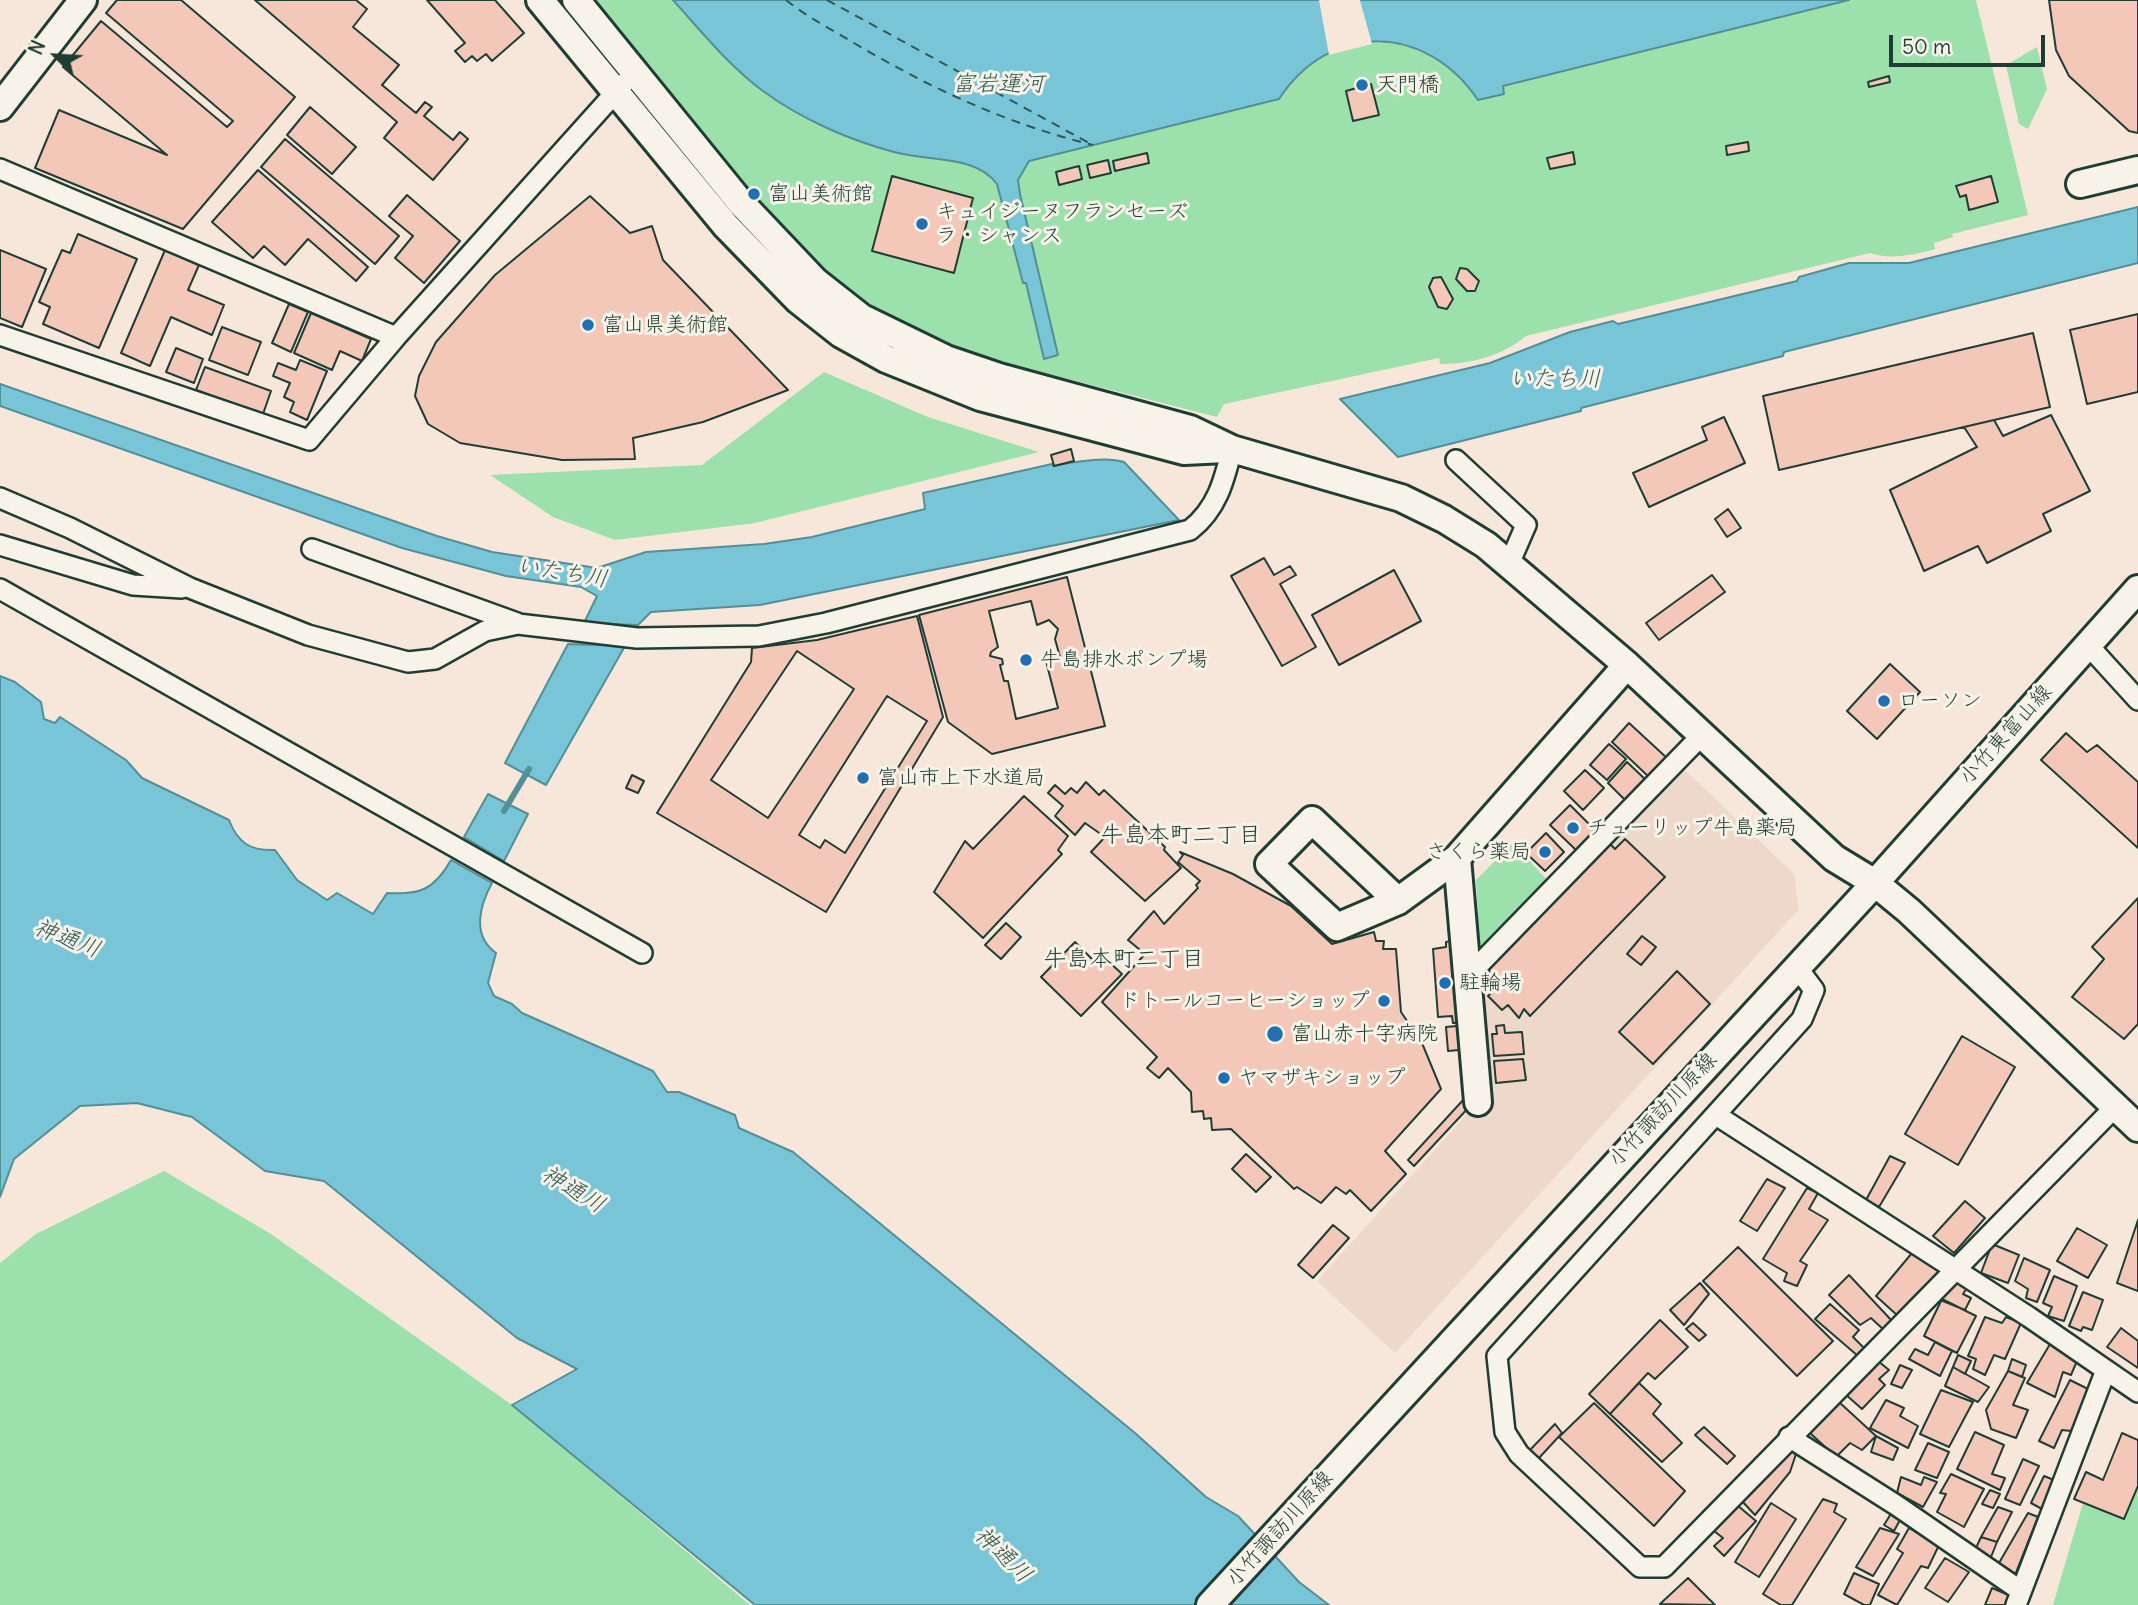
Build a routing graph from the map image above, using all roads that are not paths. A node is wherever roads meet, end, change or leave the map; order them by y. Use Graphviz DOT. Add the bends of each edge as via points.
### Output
graph roads {
  1 [pos="83,0"];
  2 [pos="540,0"];
  3 [pos="576,0"];
  4 [pos="625,83"];
  5 [pos="0,107"];
  6 [pos="0,169"];
  7 [pos="2138,170"];
  8 [pos="2080,184"];
  9 [pos="0,335"];
  10 [pos="396,337"];
  11 [pos="1248,454"];
  12 [pos="1456,460"];
  13 [pos="0,498"];
  14 [pos="0,545"];
  15 [pos="312,549"];
  16 [pos="1509,564"];
  17 [pos="190,588"];
  18 [pos="0,589"];
  19 [pos="2138,589"];
  20 [pos="518,624"];
  21 [pos="2087,645"];
  22 [pos="1627,666"];
  23 [pos="2138,701"];
  24 [pos="1702,735"];
  25 [pos="1457,859"];
  26 [pos="1875,883"];
  27 [pos="1398,901"];
  28 [pos="642,953"];
  29 [pos="1796,966"];
  30 [pos="1469,975"];
  31 [pos="1478,1102"];
  32 [pos="2115,1107"];
  33 [pos="1716,1115"];
  34 [pos="2138,1128"];
  35 [pos="1956,1269"];
  36 [pos="2106,1370"];
  37 [pos="2138,1392"];
  38 [pos="1790,1437"];
  39 [pos="2018,1598"];
  40 [pos="1210,1605"];
  1 -- 5 [label="street"];
  2 -- 4 [label="street"];
  3 -- 4 [label="street"];
  4 -- 10 [label="street"];
  4 -- 11 [label="street" via="726,226 798,300 841,334 886,359 981,397 1184,451"];
  6 -- 10 [label="street"];
  7 -- 8 [label="street"];
  9 -- 10 [label="street" via="309,440"];
  11 -- 16 [label="street" via="1401,498 1444,519"];
  11 -- 20 [label="street" via="1190,530 826,623 759,636 636,638"];
  12 -- 16 [label="street" via="1526,525"];
  13 -- 17 [label="street"];
  14 -- 17 [label="street" via="133,585"];
  15 -- 20 [label="street"];
  16 -- 22 [label="street"];
  17 -- 20 [label="street" via="308,635 408,662 435,659 485,631"];
  18 -- 28 [label="street"];
  19 -- 21 [label="street, 小竹東富山線"];
  21 -- 23 [label="street"];
  21 -- 26 [label="street, 小竹東富山線"];
  22 -- 24 [label="street"];
  22 -- 25 [label="street"];
  24 -- 26 [label="street" via="1829,853"];
  24 -- 30 [label="street"];
  25 -- 27 [label="street"];
  25 -- 30 [label="street"];
  26 -- 29 [label="street, 小竹諏訪川原線"];
  26 -- 32 [label="street"];
  27 -- 27 [label="street" via="1337,927 1269,864 1312,820"];
  29 -- 33 [label="street" via="1814,990 1802,1019"];
  29 -- 40 [label="street, 小竹諏訪川原線"];
  30 -- 31 [label="street"];
  32 -- 34 [label="street"];
  32 -- 35 [label="street"];
  33 -- 35 [label="street"];
  33 -- 38 [label="street" via="1497,1356 1506,1432 1519,1454 1640,1567 1664,1567"];
  35 -- 36 [label="street"];
  35 -- 38 [label="street"];
  36 -- 37 [label="street"];
  36 -- 39 [label="street"];
  38 -- 39 [label="street" via="1896,1505"];
}
